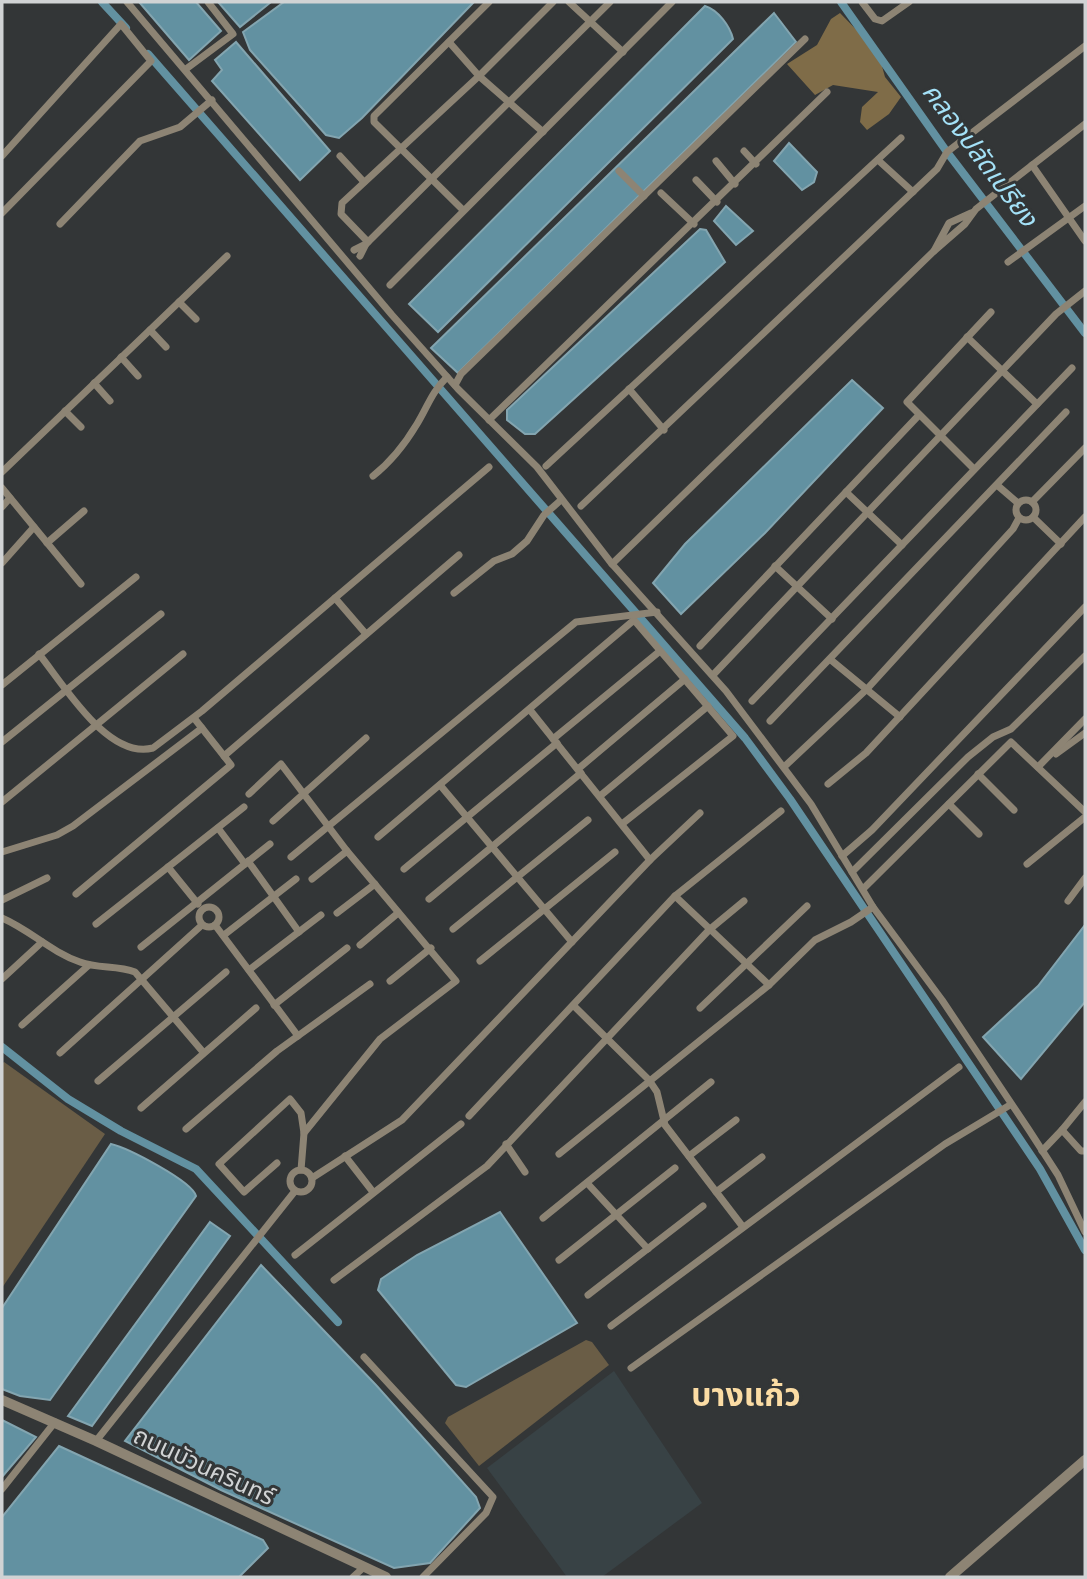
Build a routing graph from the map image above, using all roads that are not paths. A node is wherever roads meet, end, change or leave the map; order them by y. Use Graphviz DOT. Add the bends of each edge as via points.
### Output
graph roads {
  1 [pos="127,2"];
  2 [pos="208,2"];
  3 [pos="489,2"];
  4 [pos="553,2"];
  5 [pos="569,2"];
  6 [pos="610,2"];
  7 [pos="672,2"];
  8 [pos="862,2"];
  9 [pos="909,2"];
  10 [pos="590,22"];
  11 [pos="805,39"];
  12 [pos="449,42"];
  13 [pos="1085,46"];
  14 [pos="622,52"];
  15 [pos="186,69"];
  16 [pos="479,76"];
  17 [pos="827,92"];
  18 [pos="211,102"];
  19 [pos="510,103"];
  20 [pos="1085,124"];
  21 [pos="542,132"];
  22 [pos="901,138"];
  23 [pos="400,148"];
  24 [pos="744,151"];
  25 [pos="2,156"];
  26 [pos="340,156"];
  27 [pos="878,160"];
  28 [pos="716,161"];
  29 [pos="755,164"];
  30 [pos="1032,165"];
  31 [pos="619,171"];
  32 [pos="431,180"];
  33 [pos="696,180"];
  34 [pos="364,182"];
  35 [pos="735,184"];
  36 [pos="913,192"];
  37 [pos="661,193"];
  38 [pos="644,196"];
  39 [pos="716,202"];
  40 [pos="1085,206"];
  41 [pos="463,210"];
  42 [pos="2,213"];
  43 [pos="1069,218"];
  44 [pos="694,224"];
  45 [pos="60,225"];
  46 [pos="1085,241"];
  47 [pos="367,243"];
  48 [pos="227,256"];
  49 [pos="353,257"];
  50 [pos="1008,262"];
  51 [pos="390,285"];
  52 [pos="1085,291"];
  53 [pos="179,302"];
  54 [pos="991,312"];
  55 [pos="196,319"];
  56 [pos="150,330"];
  57 [pos="967,337"];
  58 [pos="166,347"];
  59 [pos="121,357"];
  60 [pos="1072,368"];
  61 [pos="1002,371"];
  62 [pos="138,376"];
  63 [pos="94,383"];
  64 [pos="442,383"];
  65 [pos="455,385"];
  66 [pos="629,389"];
  67 [pos="110,401"];
  68 [pos="1037,404"];
  69 [pos="65,411"];
  70 [pos="1066,412"];
  71 [pos="919,415"];
  72 [pos="488,420"];
  73 [pos="81,427"];
  74 [pos="664,430"];
  75 [pos="940,436"];
  76 [pos="1085,448"];
  77 [pos="546,466"];
  78 [pos="489,467"];
  79 [pos="974,469"];
  80 [pos="2,472"];
  81 [pos="373,475"];
  82 [pos="997,485"];
  83 [pos="2,488"];
  84 [pos="846,492"];
  85 [pos="10,498"];
  86 [pos="1032,502"];
  87 [pos="1018,503"];
  88 [pos="555,505"];
  89 [pos="581,506"];
  90 [pos="2,507"];
  91 [pos="83,511"];
  92 [pos="867,511"];
  93 [pos="1019,517"];
  94 [pos="1032,517"];
  95 [pos="1085,517"];
  96 [pos="34,527"];
  97 [pos="47,543"];
  98 [pos="1061,544"];
  99 [pos="902,545"];
  100 [pos="459,555"];
  101 [pos="2,563"];
  102 [pos="612,564"];
  103 [pos="775,566"];
  104 [pos="136,577"];
  105 [pos="81,584"];
  106 [pos="797,587"];
  107 [pos="454,593"];
  108 [pos="335,598"];
  109 [pos="1085,607"];
  110 [pos="657,612"];
  111 [pos="161,614"];
  112 [pos="832,619"];
  113 [pos="366,634"];
  114 [pos="700,646"];
  115 [pos="660,651"];
  116 [pos="39,654"];
  117 [pos="183,654"];
  118 [pos="1085,656"];
  119 [pos="831,660"];
  120 [pos="713,675"];
  121 [pos="685,679"];
  122 [pos="2,685"];
  123 [pos="867,689"];
  124 [pos="68,690"];
  125 [pos="752,701"];
  126 [pos="708,706"];
  127 [pos="530,710"];
  128 [pos="900,717"];
  129 [pos="194,718"];
  130 [pos="1085,719"];
  131 [pos="770,721"];
  132 [pos="95,723"];
  133 [pos="202,728"];
  134 [pos="1085,733"];
  135 [pos="366,738"];
  136 [pos="555,741"];
  137 [pos="2,742"];
  138 [pos="224,756"];
  139 [pos="784,767"];
  140 [pos="1038,767"];
  141 [pos="580,771"];
  142 [pos="978,774"];
  143 [pos="828,784"];
  144 [pos="440,785"];
  145 [pos="304,793"];
  146 [pos="249,794"];
  147 [pos="600,796"];
  148 [pos="2,802"];
  149 [pos="949,804"];
  150 [pos="244,807"];
  151 [pos="1014,810"];
  152 [pos="781,811"];
  153 [pos="700,813"];
  154 [pos="1085,815"];
  155 [pos="467,818"];
  156 [pos="588,820"];
  157 [pos="272,821"];
  158 [pos="622,824"];
  159 [pos="329,826"];
  160 [pos="218,828"];
  161 [pos="979,834"];
  162 [pos="378,837"];
  163 [pos="270,844"];
  164 [pos="492,847"];
  165 [pos="347,851"];
  166 [pos="2,852"];
  167 [pos="615,852"];
  168 [pos="842,856"];
  169 [pos="291,857"];
  170 [pos="650,860"];
  171 [pos="246,863"];
  172 [pos="1027,864"];
  173 [pos="168,867"];
  174 [pos="404,869"];
  175 [pos="852,872"];
  176 [pos="47,878"];
  177 [pos="517,878"];
  178 [pos="1085,878"];
  179 [pos="296,879"];
  180 [pos="312,879"];
  181 [pos="375,884"];
  182 [pos="863,889"];
  183 [pos="76,894"];
  184 [pos="675,896"];
  185 [pos="273,899"];
  186 [pos="429,899"];
  187 [pos="2,900"];
  188 [pos="744,901"];
  189 [pos="1068,901"];
  190 [pos="200,906"];
  191 [pos="807,906"];
  192 [pos="544,909"];
  193 [pos="870,909"];
  194 [pos="337,913"];
  195 [pos="398,913"];
  196 [pos="321,915"];
  197 [pos="2,918"];
  198 [pos="96,924"];
  199 [pos="202,925"];
  200 [pos="215,925"];
  201 [pos="453,929"];
  202 [pos="709,930"];
  203 [pos="299,932"];
  204 [pos="224,935"];
  205 [pos="42,942"];
  206 [pos="572,942"];
  207 [pos="360,945"];
  208 [pos="141,947"];
  209 [pos="347,948"];
  210 [pos="431,948"];
  211 [pos="480,961"];
  212 [pos="745,963"];
  213 [pos="89,965"];
  214 [pos="249,970"];
  215 [pos="226,972"];
  216 [pos="143,978"];
  217 [pos="2,979"];
  218 [pos="390,981"];
  219 [pos="370,984"];
  220 [pos="769,985"];
  221 [pos="274,1005"];
  222 [pos="573,1006"];
  223 [pos="256,1008"];
  224 [pos="699,1008"];
  225 [pos="173,1015"];
  226 [pos="22,1025"];
  227 [pos="298,1036"];
  228 [pos="606,1037"];
  229 [pos="203,1052"];
  230 [pos="60,1053"];
  231 [pos="959,1067"];
  232 [pos="649,1080"];
  233 [pos="98,1081"];
  234 [pos="711,1082"];
  235 [pos="1085,1102"];
  236 [pos="1010,1105"];
  237 [pos="141,1108"];
  238 [pos="469,1116"];
  239 [pos="736,1120"];
  240 [pos="664,1121"];
  241 [pos="461,1124"];
  242 [pos="186,1129"];
  243 [pos="1062,1130"];
  244 [pos="304,1133"];
  245 [pos="506,1143"];
  246 [pos="1042,1151"];
  247 [pos="1085,1151"];
  248 [pos="559,1154"];
  249 [pos="345,1156"];
  250 [pos="689,1156"];
  251 [pos="762,1157"];
  252 [pos="277,1163"];
  253 [pos="675,1168"];
  254 [pos="301,1170"];
  255 [pos="525,1172"];
  256 [pos="312,1178"];
  257 [pos="588,1184"];
  258 [pos="295,1191"];
  259 [pos="373,1192"];
  260 [pos="716,1192"];
  261 [pos="703,1206"];
  262 [pos="616,1214"];
  263 [pos="543,1218"];
  264 [pos="743,1227"];
  265 [pos="1085,1231"];
  266 [pos="648,1249"];
  267 [pos="296,1255"];
  268 [pos="559,1259"];
  269 [pos="334,1280"];
  270 [pos="588,1295"];
  271 [pos="611,1326"];
  272 [pos="364,1357"];
  273 [pos="631,1368"];
  274 [pos="2,1400"];
  275 [pos="55,1422"];
  276 [pos="96,1441"];
  277 [pos="1085,1460"];
  278 [pos="2,1489"];
  279 [pos="365,1567"];
  280 [pos="353,1577"];
  281 [pos="386,1577"];
  282 [pos="423,1577"];
  283 [pos="950,1577"];
  1 -- 15 [label="street"];
  2 -- 15 [label="street" via="233,34"];
  3 -- 12 [label="street"];
  4 -- 16 [label="street"];
  5 -- 10 [label="street"];
  6 -- 10 [label="street"];
  7 -- 14 [label="street"];
  8 -- 9 [label="street" via="882,22"];
  10 -- 14 [label="street"];
  10 -- 19 [label="street"];
  11 -- 38 [label="street"];
  12 -- 16 [label="street"];
  12 -- 23 [label="street" via="374,116 374,122"];
  13 -- 36 [label="street" via="947,152"];
  14 -- 21 [label="street"];
  15 -- 18 [label="street"];
  16 -- 19 [label="street"];
  16 -- 23 [label="street"];
  17 -- 29 [label="street"];
  18 -- 45 [label="street" via="180,127 140,141"];
  18 -- 49 [label="street"];
  19 -- 21 [label="street"];
  19 -- 32 [label="street"];
  20 -- 30 [label="street"];
  21 -- 41 [label="street"];
  22 -- 27 [label="street"];
  23 -- 32 [label="street"];
  23 -- 34 [label="street"];
  24 -- 29 [label="street"];
  25 -- 42 [label="street" via="121,24 151,61"];
  26 -- 34 [label="street"];
  27 -- 36 [label="street"];
  27 -- 66 [label="street"];
  28 -- 35 [label="street"];
  29 -- 35 [label="street"];
  30 -- 43 [label="street"];
  30 -- 102 [label="street" via="973,211 965,224"];
  31 -- 38 [label="street"];
  32 -- 41 [label="street"];
  32 -- 47 [label="street"];
  33 -- 39 [label="street"];
  34 -- 47 [label="street" via="339,209"];
  35 -- 39 [label="street"];
  36 -- 74 [label="street"];
  37 -- 44 [label="street"];
  38 -- 65 [label="street" via="461,374"];
  39 -- 44 [label="street"];
  40 -- 43 [label="street"];
  41 -- 51 [label="street"];
  43 -- 46 [label="street"];
  43 -- 50 [label="street"];
  44 -- 72 [label="street"];
  47 -- 49 [label="street"];
  48 -- 53 [label="street"];
  49 -- 64 [label="street"];
  52 -- 61 [label="street" via="1056,314"];
  53 -- 55 [label="street"];
  53 -- 56 [label="street"];
  54 -- 57 [label="street"];
  56 -- 58 [label="street"];
  56 -- 59 [label="street"];
  57 -- 61 [label="street"];
  57 -- 71 [label="street" via="908,399"];
  59 -- 62 [label="street"];
  59 -- 63 [label="street"];
  60 -- 68 [label="street"];
  61 -- 68 [label="street"];
  61 -- 75 [label="street"];
  63 -- 67 [label="street"];
  63 -- 69 [label="street"];
  64 -- 65 [label="street"];
  64 -- 81 [label="street" via="398,453"];
  65 -- 72 [label="street"];
  66 -- 74 [label="street"];
  66 -- 77 [label="street"];
  68 -- 79 [label="street"];
  69 -- 73 [label="street"];
  69 -- 80 [label="street"];
  70 -- 82 [label="street"];
  71 -- 75 [label="street"];
  71 -- 84 [label="street"];
  72 -- 88 [label="street" via="537,467"];
  74 -- 89 [label="street"];
  75 -- 79 [label="street"];
  75 -- 92 [label="street"];
  76 -- 86 [label="street"];
  78 -- 108 [label="street"];
  79 -- 99 [label="street"];
  82 -- 87 [label="street"];
  82 -- 119 [label="street"];
  83 -- 85 [label="street"];
  84 -- 92 [label="street"];
  84 -- 103 [label="street"];
  85 -- 90 [label="street"];
  85 -- 96 [label="street"];
  86 -- 87 [label="street"];
  86 -- 94 [label="street" via="1036,510"];
  87 -- 93 [label="street"];
  88 -- 102 [label="street"];
  88 -- 107 [label="street" via="527,541"];
  91 -- 97 [label="street"];
  92 -- 99 [label="street"];
  92 -- 106 [label="street"];
  93 -- 94 [label="street"];
  93 -- 123 [label="street"];
  94 -- 98 [label="street"];
  95 -- 98 [label="street"];
  96 -- 97 [label="street"];
  96 -- 101 [label="street"];
  97 -- 105 [label="street"];
  98 -- 128 [label="street"];
  99 -- 112 [label="street"];
  100 -- 113 [label="street"];
  102 -- 110 [label="street"];
  103 -- 106 [label="street"];
  103 -- 114 [label="street"];
  104 -- 116 [label="street"];
  106 -- 112 [label="street"];
  106 -- 120 [label="street"];
  108 -- 113 [label="street"];
  108 -- 129 [label="street"];
  109 -- 168 [label="street"];
  110 -- 120 [label="street"];
  110 -- 159 [label="street" via="576,622"];
  111 -- 124 [label="street"];
  112 -- 125 [label="street"];
  113 -- 138 [label="street"];
  115 -- 121 [label="street"];
  115 -- 127 [label="street" via="634,620"];
  115 -- 136 [label="street"];
  116 -- 122 [label="street"];
  116 -- 124 [label="street"];
  117 -- 132 [label="street"];
  118 -- 175 [label="street" via="1012,729 968,757"];
  119 -- 123 [label="street"];
  119 -- 131 [label="street"];
  120 -- 139 [label="street"];
  121 -- 126 [label="street"];
  121 -- 141 [label="street"];
  123 -- 128 [label="street"];
  123 -- 139 [label="street"];
  124 -- 132 [label="street"];
  124 -- 137 [label="street"];
  126 -- 147 [label="street"];
  126 -- 158 [label="street" via="733,736"];
  127 -- 136 [label="street"];
  127 -- 144 [label="street"];
  128 -- 143 [label="street"];
  129 -- 132 [label="street" via="144,751 107,737"];
  129 -- 133 [label="street"];
  130 -- 140 [label="street"];
  132 -- 148 [label="street"];
  133 -- 138 [label="street"];
  133 -- 166 [label="street" via="73,826"];
  134 -- 140 [label="street"];
  135 -- 145 [label="street"];
  136 -- 141 [label="street"];
  136 -- 155 [label="street"];
  138 -- 183 [label="street" via="231,765"];
  139 -- 168 [label="street"];
  140 -- 142 [label="street" via="1011,742"];
  140 -- 154 [label="street"];
  141 -- 147 [label="street"];
  141 -- 164 [label="street"];
  142 -- 149 [label="street"];
  142 -- 151 [label="street"];
  144 -- 155 [label="street"];
  144 -- 162 [label="street"];
  145 -- 146 [label="street" via="281,764"];
  145 -- 157 [label="street"];
  145 -- 159 [label="street"];
  147 -- 158 [label="street"];
  149 -- 161 [label="street"];
  149 -- 182 [label="street"];
  150 -- 160 [label="street"];
  152 -- 184 [label="street"];
  153 -- 170 [label="street"];
  154 -- 172 [label="street"];
  155 -- 164 [label="street"];
  155 -- 174 [label="street"];
  156 -- 177 [label="street"];
  158 -- 170 [label="street"];
  159 -- 165 [label="street"];
  159 -- 169 [label="street"];
  160 -- 171 [label="street"];
  160 -- 173 [label="street"];
  163 -- 171 [label="street"];
  164 -- 177 [label="street"];
  164 -- 186 [label="street"];
  165 -- 180 [label="street"];
  165 -- 181 [label="street"];
  167 -- 192 [label="street"];
  168 -- 175 [label="street"];
  170 -- 206 [label="street"];
  171 -- 185 [label="street"];
  171 -- 190 [label="street"];
  173 -- 190 [label="street"];
  173 -- 198 [label="street"];
  175 -- 182 [label="street"];
  176 -- 187 [label="street"];
  177 -- 192 [label="street"];
  177 -- 201 [label="street"];
  178 -- 189 [label="street"];
  179 -- 185 [label="street"];
  181 -- 194 [label="street"];
  181 -- 195 [label="street"];
  182 -- 193 [label="street"];
  184 -- 202 [label="street"];
  184 -- 222 [label="street"];
  185 -- 203 [label="street"];
  185 -- 204 [label="street"];
  188 -- 202 [label="street"];
  190 -- 199 [label="street"];
  190 -- 200 [label="street" via="218,912"];
  190 -- 208 [label="street"];
  191 -- 212 [label="street"];
  192 -- 206 [label="street"];
  192 -- 211 [label="street"];
  193 -- 220 [label="street" via="815,940"];
  193 -- 236 [label="street" via="937,993"];
  195 -- 207 [label="street"];
  195 -- 210 [label="street"];
  196 -- 203 [label="street"];
  197 -- 205 [label="street"];
  199 -- 200 [label="street"];
  199 -- 216 [label="street"];
  200 -- 204 [label="street"];
  202 -- 212 [label="street"];
  202 -- 228 [label="street"];
  203 -- 214 [label="street"];
  204 -- 214 [label="street"];
  205 -- 213 [label="street"];
  205 -- 217 [label="street"];
  206 -- 249 [label="street" via="402,1120"];
  209 -- 221 [label="street"];
  210 -- 218 [label="street"];
  210 -- 244 [label="street" via="456,981 380,1039"];
  212 -- 220 [label="street"];
  212 -- 224 [label="street"];
  213 -- 216 [label="street" via="128,969"];
  213 -- 226 [label="street"];
  214 -- 221 [label="street"];
  215 -- 225 [label="street"];
  216 -- 225 [label="street"];
  216 -- 230 [label="street"];
  219 -- 227 [label="street"];
  220 -- 232 [label="street"];
  221 -- 227 [label="street"];
  222 -- 228 [label="street"];
  222 -- 238 [label="street"];
  223 -- 229 [label="street"];
  225 -- 229 [label="street"];
  225 -- 233 [label="street"];
  227 -- 242 [label="street"];
  228 -- 232 [label="street"];
  228 -- 245 [label="street"];
  229 -- 237 [label="street"];
  231 -- 264 [label="street"];
  232 -- 240 [label="street"];
  232 -- 248 [label="street"];
  234 -- 240 [label="street"];
  235 -- 243 [label="street"];
  236 -- 246 [label="street"];
  236 -- 273 [label="street" via="945,1144"];
  239 -- 250 [label="street"];
  240 -- 250 [label="street"];
  240 -- 257 [label="street"];
  241 -- 259 [label="street"];
  243 -- 246 [label="street"];
  243 -- 247 [label="street"];
  244 -- 252 [label="street" via="301,1113 290,1099 219,1164 244,1192"];
  244 -- 254 [label="street"];
  245 -- 255 [label="street"];
  245 -- 269 [label="street" via="487,1166"];
  246 -- 265 [label="street"];
  249 -- 256 [label="street"];
  249 -- 259 [label="street"];
  250 -- 260 [label="street"];
  251 -- 260 [label="street"];
  253 -- 262 [label="street"];
  254 -- 256 [label="street"];
  254 -- 258 [label="street" via="293,1172 290,1179"];
  256 -- 258 [label="street" via="307,1191"];
  257 -- 262 [label="street"];
  257 -- 263 [label="street"];
  258 -- 276 [label="street"];
  259 -- 267 [label="street"];
  260 -- 264 [label="street"];
  261 -- 266 [label="street"];
  262 -- 266 [label="street"];
  262 -- 268 [label="street"];
  264 -- 271 [label="street"];
  266 -- 270 [label="street"];
  272 -- 282 [label="street" via="493,1497 479,1521"];
  274 -- 275 [label="street, ถนนบัวนครินทร์"];
  275 -- 276 [label="street, ถนนบัวนครินทร์"];
  275 -- 278 [label="street"];
  276 -- 279 [label="street, ถนนบัวนครินทร์"];
  277 -- 283 [label="street"];
  279 -- 280 [label="street"];
  279 -- 281 [label="street, ถนนบัวนครินทร์"];
}
